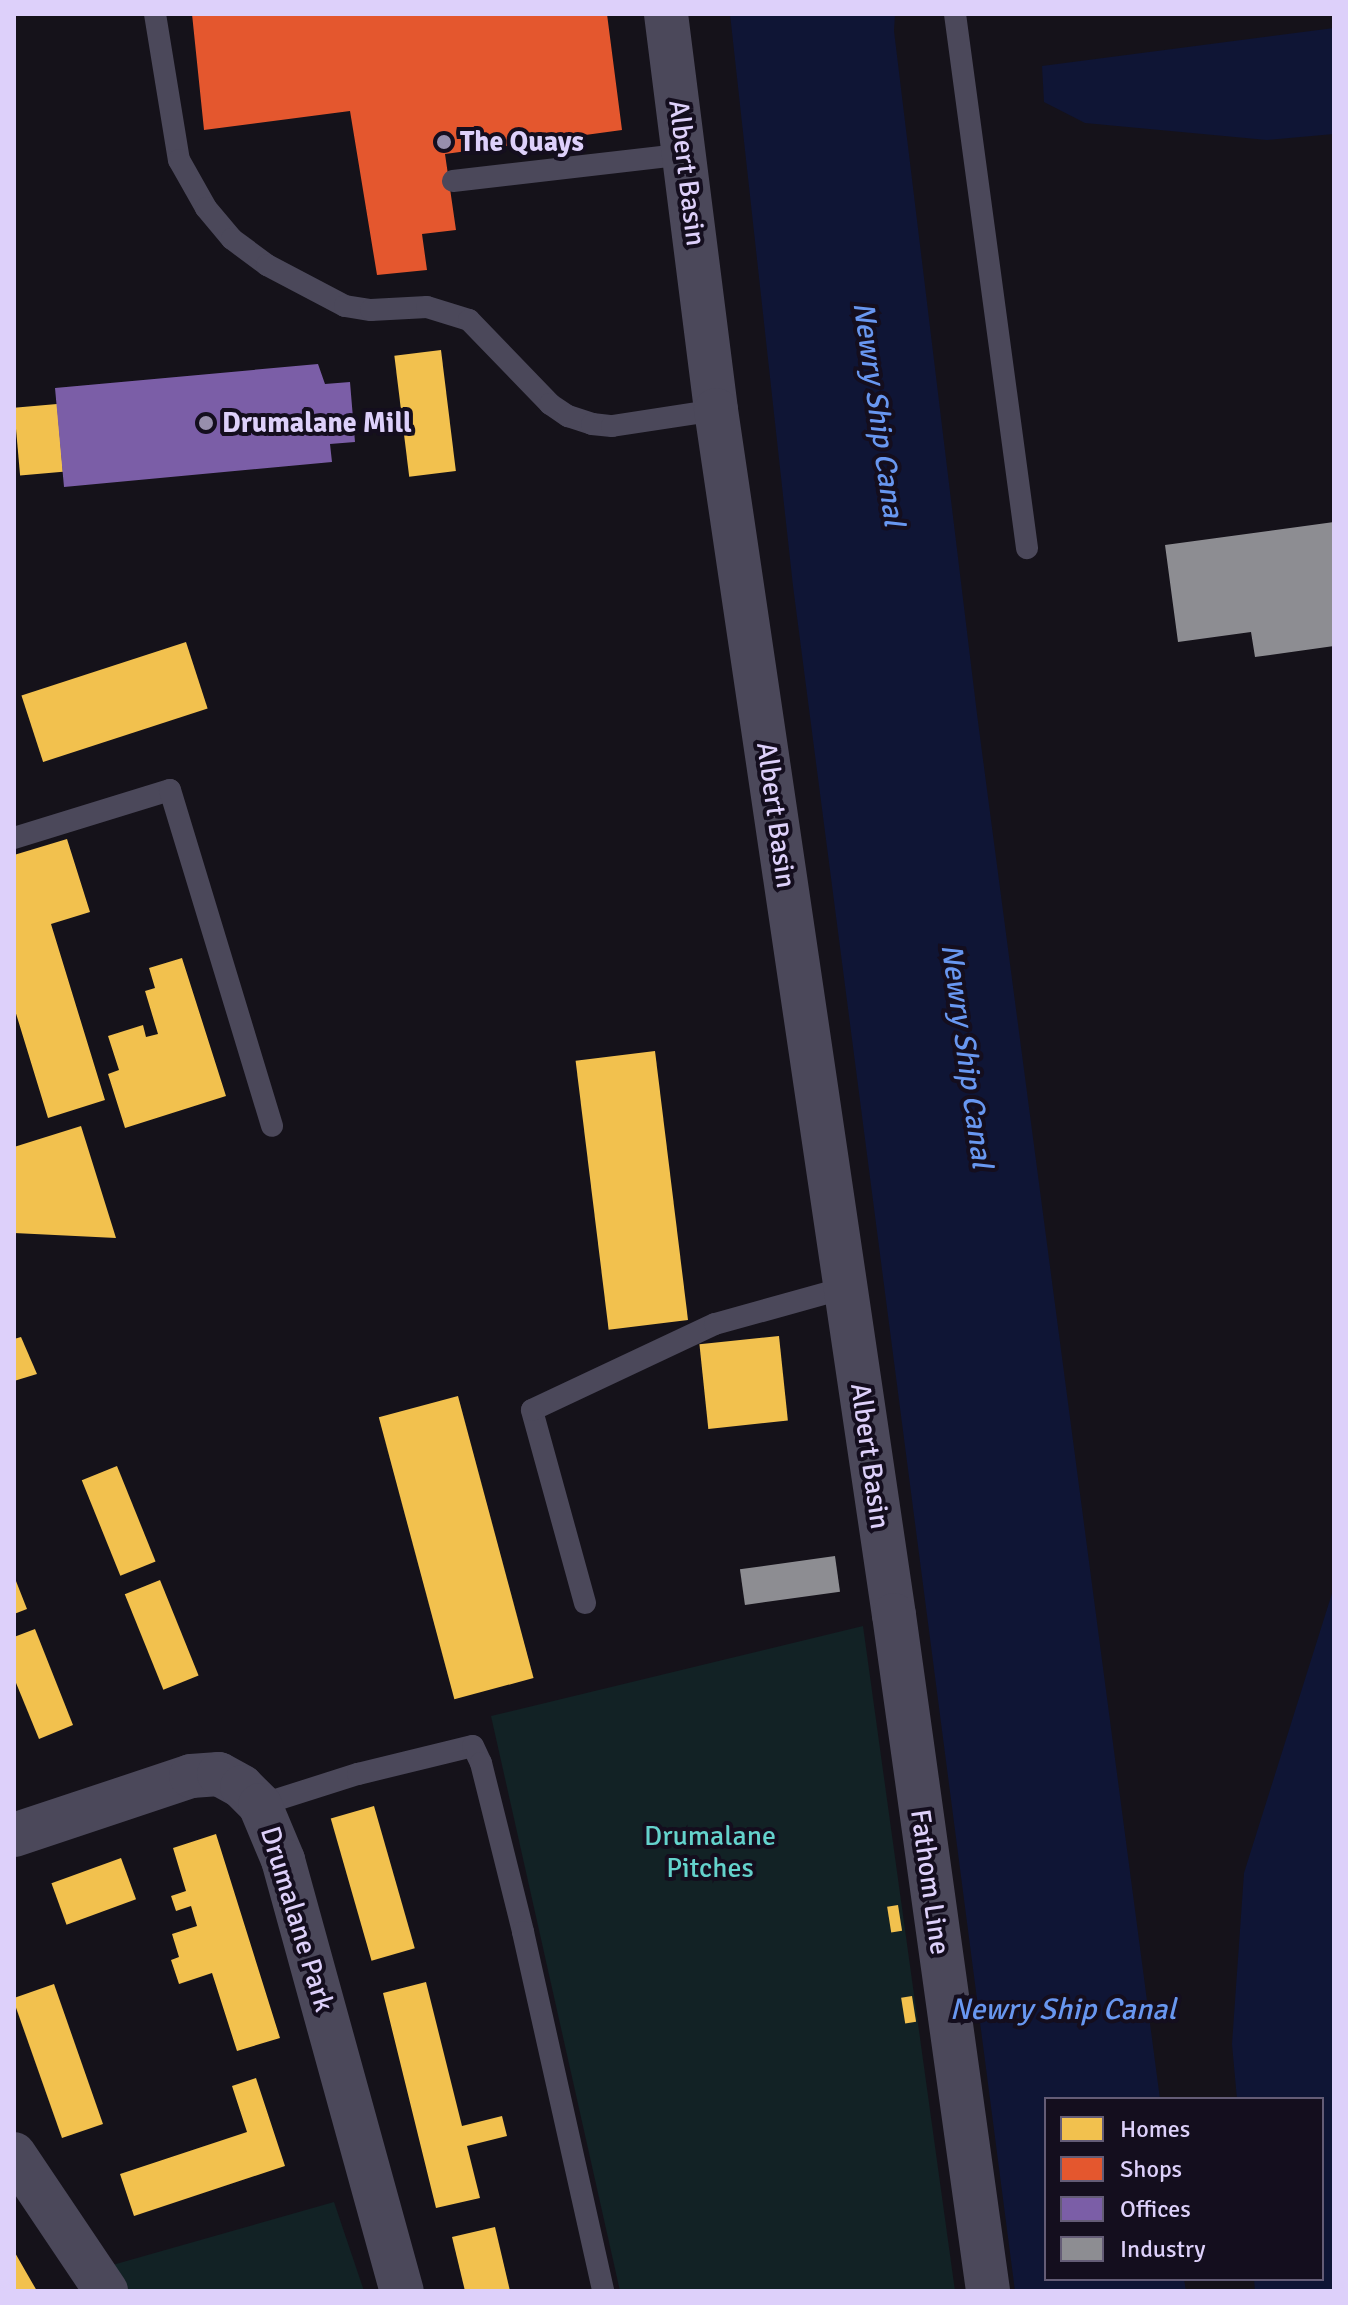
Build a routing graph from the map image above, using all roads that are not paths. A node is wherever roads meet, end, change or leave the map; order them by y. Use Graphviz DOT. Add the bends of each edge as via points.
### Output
graph roads {
  1 [pos="155,14"];
  2 [pos="666,14"];
  3 [pos="955,14"];
  4 [pos="685,154"];
  5 [pos="453,181"];
  6 [pos="716,410"];
  7 [pos="1027,548"];
  8 [pos="14,838"];
  9 [pos="272,1126"];
  10 [pos="845,1288"];
  11 [pos="585,1603"];
  12 [pos="894,1615"];
  13 [pos="260,1805"];
  14 [pos="14,1835"];
  15 [pos="14,2154"];
  16 [pos="106,2291"];
  17 [pos="402,2291"];
  18 [pos="603,2291"];
  19 [pos="988,2291"];
  1 -- 6 [label="lane" via="179,160 206,208 232,239 267,265 345,306 427,307 469,320 550,404 592,424 612,426"];
  2 -- 4 [label="street, Albert Basin"];
  3 -- 7 [label="lane"];
  4 -- 5 [label="lane"];
  4 -- 6 [label="street, Albert Basin"];
  6 -- 10 [label="street, Albert Basin"];
  8 -- 9 [label="lane" via="170,790"];
  10 -- 11 [label="lane" via="715,1324 532,1410"];
  10 -- 12 [label="street, Albert Basin"];
  12 -- 19 [label="street, Fathom Line"];
  13 -- 14 [label="street, Drumalane Park" via="219,1774 191,1776"];
  13 -- 17 [label="street, Drumalane Park" via="283,1860"];
  13 -- 18 [label="lane" via="473,1746 523,1932"];
  15 -- 16 [label="street"];
}
